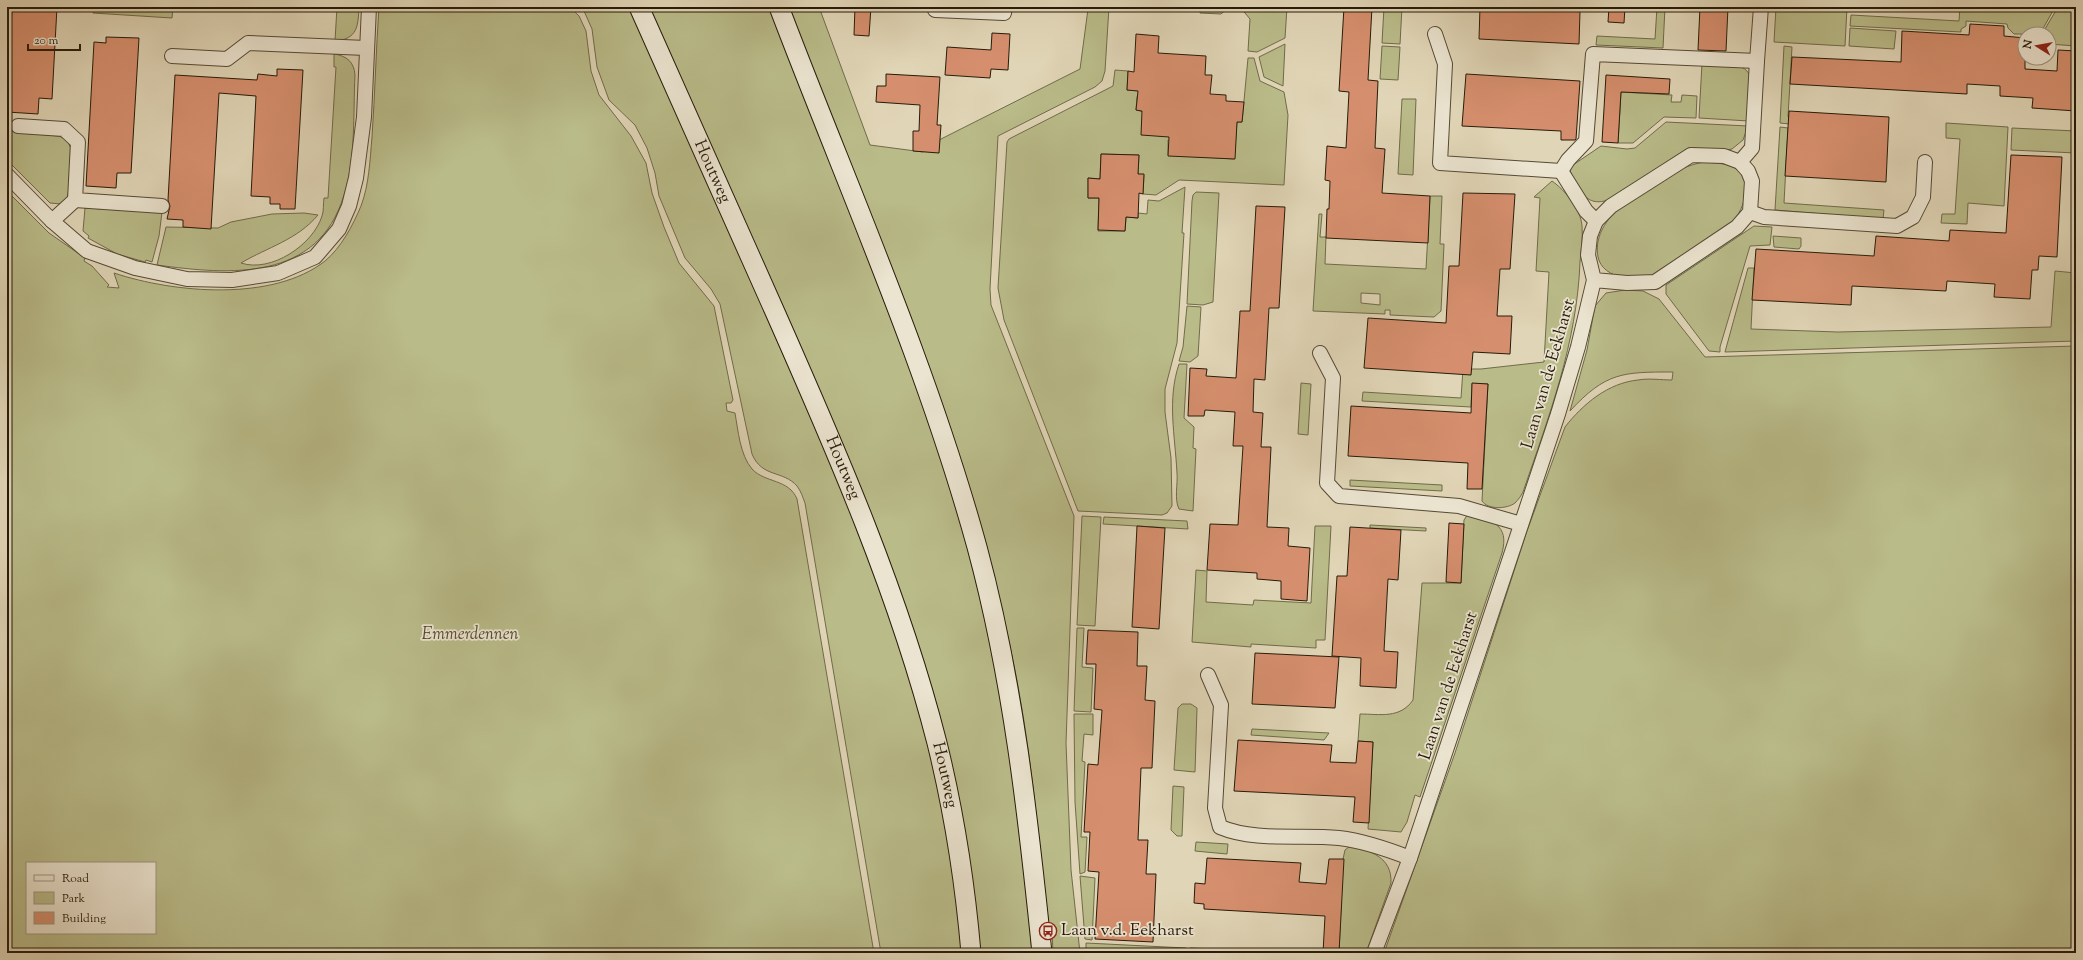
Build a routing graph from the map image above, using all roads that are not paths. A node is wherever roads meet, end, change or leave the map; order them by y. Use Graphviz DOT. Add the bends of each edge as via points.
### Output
graph roads {
  1 [pos="369,7"];
  2 [pos="639,7"];
  3 [pos="779,7"];
  4 [pos="935,7"];
  5 [pos="1005,7"];
  6 [pos="1760,7"];
  7 [pos="1435,34"];
  8 [pos="366,48"];
  9 [pos="172,56"];
  10 [pos="1757,61"];
  11 [pos="18,126"];
  12 [pos="1740,162"];
  13 [pos="1925,162"];
  14 [pos="1561,171"];
  15 [pos="7,175"];
  16 [pos="75,200"];
  17 [pos="162,206"];
  18 [pos="1750,212"];
  19 [pos="52,221"];
  20 [pos="1596,221"];
  21 [pos="1594,280"];
  22 [pos="1320,353"];
  23 [pos="1521,524"];
  24 [pos="1208,675"];
  25 [pos="1410,858"];
  26 [pos="971,953"];
  27 [pos="1042,953"];
  28 [pos="1374,953"];
  1 -- 8 [label="street"];
  2 -- 26 [label="street, Houtweg" via="795,358 887,581 937,744 957,838"];
  3 -- 27 [label="street" via="910,343 947,449 977,548 1015,720 1027,803"];
  4 -- 5 [label="street" via="935,10 1004,13"];
  6 -- 10 [label="street"];
  7 -- 14 [label="street" via="1445,64 1440,163"];
  8 -- 9 [label="street" via="248,43 227,59"];
  8 -- 19 [label="street" via="364,117 356,178 349,206 339,229 315,257 278,273 232,280 187,279 135,268 87,251"];
  10 -- 12 [label="street" via="1752,148"];
  10 -- 14 [label="street" via="1593,54 1586,141"];
  11 -- 16 [label="street" via="64,129 78,142"];
  12 -- 18 [label="street" via="1752,181"];
  12 -- 20 [label="street, Laan van de Eekharst" via="1724,156 1691,155 1611,206"];
  13 -- 18 [label="street" via="1924,197 1913,217 1897,226 1764,217"];
  14 -- 20 [label="street" via="1586,211"];
  15 -- 19 [label="street"];
  16 -- 17 [label="street"];
  16 -- 19 [label="street"];
  18 -- 21 [label="street" via="1737,227 1655,282 1627,284"];
  20 -- 21 [label="street, Laan van de Eekharst" via="1590,236 1588,255"];
  21 -- 23 [label="street, Laan van de Eekharst" via="1578,347"];
  22 -- 23 [label="street" via="1333,378 1327,483 1339,496 1459,506"];
  23 -- 25 [label="street, Laan van de Eekharst"];
  24 -- 25 [label="street" via="1221,705 1215,808 1220,827 1236,834 1339,838 1373,844"];
  25 -- 28 [label="street, Laan van de Eekharst"];
}
